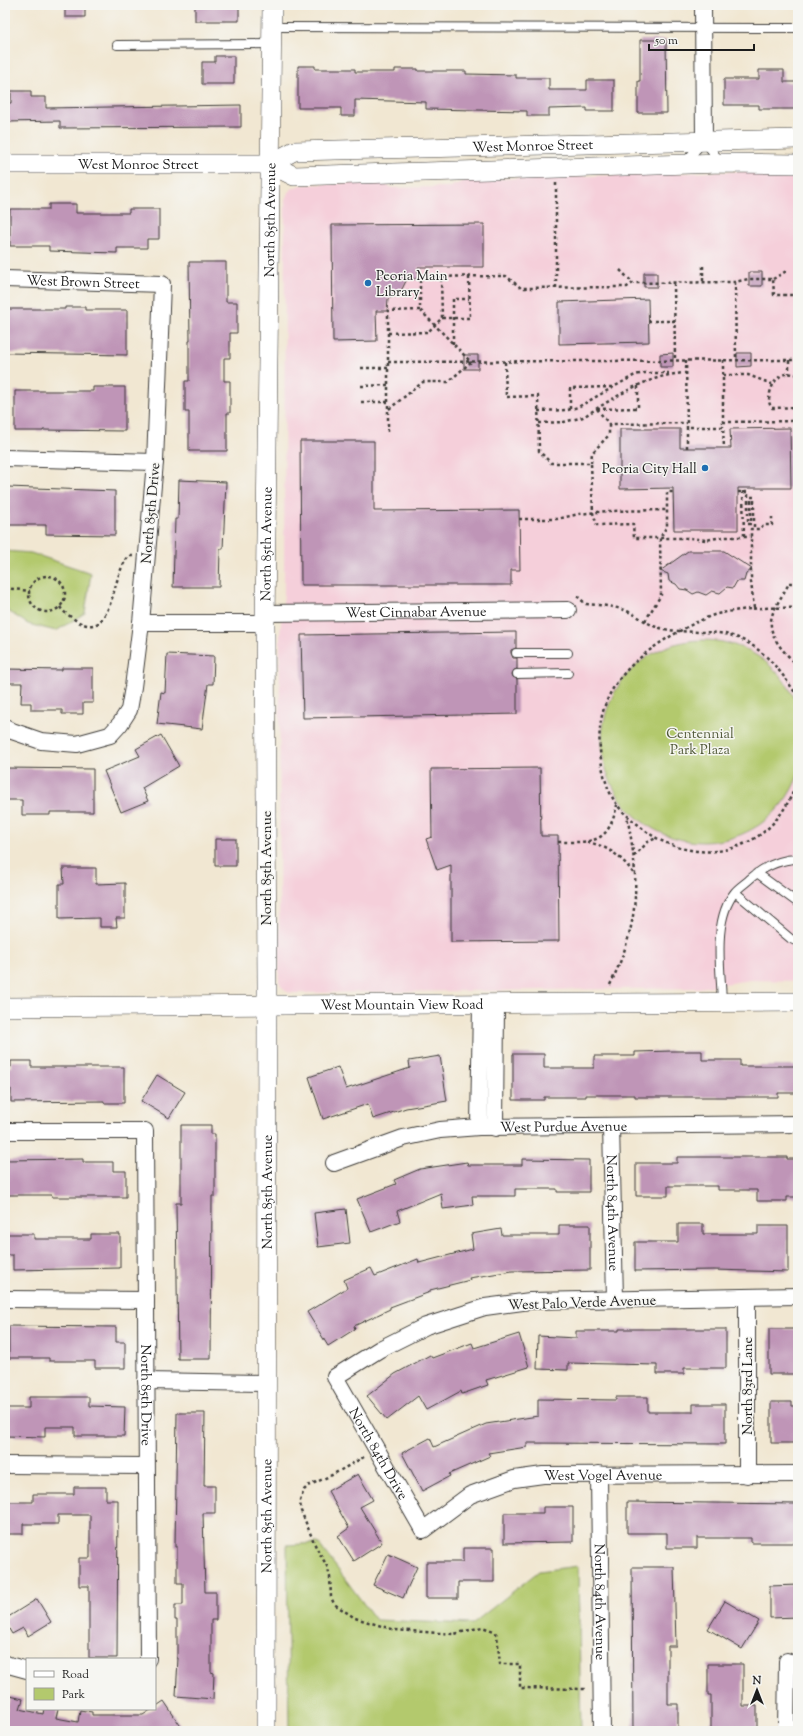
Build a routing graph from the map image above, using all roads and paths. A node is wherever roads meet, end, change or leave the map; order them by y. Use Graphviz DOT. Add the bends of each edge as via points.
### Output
graph roads {
  1 [pos="272,5"];
  2 [pos="703,5"];
  3 [pos="703,28"];
  4 [pos="798,28"];
  5 [pos="272,35"];
  6 [pos="117,45"];
  7 [pos="798,139"];
  8 [pos="704,141"];
  9 [pos="550,144"];
  10 [pos="423,147"];
  11 [pos="5,164"];
  12 [pos="270,164"];
  13 [pos="683,164"];
  14 [pos="722,164"];
  15 [pos="798,164"];
  16 [pos="424,172"];
  17 [pos="554,176"];
  18 [pos="703,266"];
  19 [pos="620,270"];
  20 [pos="788,270"];
  21 [pos="441,277"];
  22 [pos="469,277"];
  23 [pos="5,279"];
  24 [pos="774,279"];
  25 [pos="735,282"];
  26 [pos="633,283"];
  27 [pos="674,283"];
  28 [pos="703,283"];
  29 [pos="162,284"];
  30 [pos="556,288"];
  31 [pos="798,295"];
  32 [pos="469,299"];
  33 [pos="420,310"];
  34 [pos="442,318"];
  35 [pos="453,318"];
  36 [pos="648,321"];
  37 [pos="674,321"];
  38 [pos="435,325"];
  39 [pos="388,333"];
  40 [pos="454,344"];
  41 [pos="675,360"];
  42 [pos="686,360"];
  43 [pos="723,360"];
  44 [pos="736,360"];
  45 [pos="789,360"];
  46 [pos="798,360"];
  47 [pos="388,362"];
  48 [pos="471,362"];
  49 [pos="505,362"];
  50 [pos="361,368"];
  51 [pos="388,368"];
  52 [pos="686,373"];
  53 [pos="789,373"];
  54 [pos="671,374"];
  55 [pos="723,375"];
  56 [pos="798,375"];
  57 [pos="638,384"];
  58 [pos="772,384"];
  59 [pos="361,386"];
  60 [pos="388,386"];
  61 [pos="612,387"];
  62 [pos="361,402"];
  63 [pos="388,402"];
  64 [pos="798,407"];
  65 [pos="388,409"];
  66 [pos="570,409"];
  67 [pos="597,409"];
  68 [pos="538,411"];
  69 [pos="798,421"];
  70 [pos="723,422"];
  71 [pos="539,423"];
  72 [pos="687,423"];
  73 [pos="609,424"];
  74 [pos="687,427"];
  75 [pos="723,427"];
  76 [pos="388,432"];
  77 [pos="687,448"];
  78 [pos="724,448"];
  79 [pos="5,458"];
  80 [pos="155,462"];
  81 [pos="591,463"];
  82 [pos="743,491"];
  83 [pos="673,492"];
  84 [pos="738,492"];
  85 [pos="667,510"];
  86 [pos="592,513"];
  87 [pos="772,517"];
  88 [pos="519,519"];
  89 [pos="754,529"];
  90 [pos="744,537"];
  91 [pos="751,537"];
  92 [pos="660,538"];
  93 [pos="146,558"];
  94 [pos="798,583"];
  95 [pos="5,588"];
  96 [pos="30,591"];
  97 [pos="578,596"];
  98 [pos="60,607"];
  99 [pos="754,608"];
  100 [pos="776,608"];
  101 [pos="798,608"];
  102 [pos="568,610"];
  103 [pos="265,618"];
  104 [pos="645,620"];
  105 [pos="141,623"];
  106 [pos="680,631"];
  107 [pos="516,653"];
  108 [pos="568,653"];
  109 [pos="798,665"];
  110 [pos="568,673"];
  111 [pos="517,674"];
  112 [pos="798,697"];
  113 [pos="5,727"];
  114 [pos="798,779"];
  115 [pos="617,805"];
  116 [pos="627,816"];
  117 [pos="656,838"];
  118 [pos="558,842"];
  119 [pos="587,842"];
  120 [pos="634,856"];
  121 [pos="798,859"];
  122 [pos="757,873"];
  123 [pos="634,874"];
  124 [pos="734,892"];
  125 [pos="798,903"];
  126 [pos="798,942"];
  127 [pos="610,985"];
  128 [pos="722,1002"];
  129 [pos="798,1002"];
  130 [pos="267,1004"];
  131 [pos="488,1004"];
  132 [pos="5,1007"];
  133 [pos="798,1124"];
  134 [pos="611,1126"];
  135 [pos="487,1127"];
  136 [pos="5,1131"];
  137 [pos="334,1163"];
  138 [pos="798,1296"];
  139 [pos="747,1297"];
  140 [pos="5,1299"];
  141 [pos="615,1299"];
  142 [pos="146,1300"];
  143 [pos="335,1377"];
  144 [pos="146,1381"];
  145 [pos="266,1383"];
  146 [pos="377,1450"];
  147 [pos="5,1466"];
  148 [pos="146,1466"];
  149 [pos="599,1474"];
  150 [pos="798,1474"];
  151 [pos="747,1475"];
  152 [pos="423,1530"];
  153 [pos="148,1658"];
  154 [pos="787,1662"];
  155 [pos="5,1664"];
  156 [pos="26,1670"];
  157 [pos="601,1690"];
  158 [pos="266,1731"];
  159 [pos="602,1731"];
  160 [pos="786,1731"];
  1 -- 5 [label="street, North 85th Avenue"];
  2 -- 3 [label="street"];
  3 -- 4 [label="lane"];
  3 -- 5 [label="lane"];
  3 -- 8 [label="street"];
  5 -- 6 [label="lane"];
  5 -- 12 [label="street, North 85th Avenue"];
  7 -- 8 [label="street, West Monroe Street"];
  8 -- 9 [label="street, West Monroe Street"];
  8 -- 13 [label="lane"];
  8 -- 14 [label="lane"];
  9 -- 10 [label="street, West Monroe Street"];
  9 -- 17 [label="street"];
  10 -- 12 [label="street, West Monroe Street" via="294,151"];
  10 -- 16 [label="street"];
  11 -- 12 [label="street, West Monroe Street"];
  12 -- 16 [label="street, West Monroe Street" via="294,176"];
  12 -- 103 [label="street, North 85th Avenue"];
  13 -- 14 [label="street, West Monroe Street"];
  13 -- 17 [label="street, West Monroe Street"];
  14 -- 15 [label="street, West Monroe Street"];
  16 -- 17 [label="street, West Monroe Street"];
  17 -- 30 [label="path"];
  18 -- 28 [label="path"];
  19 -- 26 [label="path"];
  20 -- 24 [label="path"];
  21 -- 22 [label="path"];
  21 -- 33 [label="path" via="420,277"];
  21 -- 34 [label="path"];
  22 -- 30 [label="path" via="506,276 521,288"];
  22 -- 32 [label="path"];
  23 -- 29 [label="street, West Brown Street"];
  24 -- 25 [label="path"];
  24 -- 31 [label="path" via="774,296"];
  25 -- 28 [label="path"];
  25 -- 44 [label="path"];
  26 -- 27 [label="path"];
  26 -- 30 [label="path" via="627,287"];
  27 -- 28 [label="path"];
  27 -- 37 [label="path"];
  29 -- 80 [label="street, North 85th Drive"];
  32 -- 35 [label="path" via="453,299"];
  32 -- 35 [label="path" via="470,318"];
  33 -- 38 [label="path"];
  33 -- 39 [label="path" via="388,311"];
  34 -- 35 [label="path"];
  34 -- 38 [label="path"];
  35 -- 40 [label="path"];
  36 -- 37 [label="path"];
  37 -- 41 [label="path"];
  38 -- 39 [label="path" via="428,332"];
  38 -- 40 [label="path"];
  39 -- 47 [label="path"];
  40 -- 48 [label="path"];
  41 -- 42 [label="path"];
  41 -- 49 [label="path"];
  42 -- 43 [label="path"];
  42 -- 52 [label="path"];
  43 -- 44 [label="path"];
  43 -- 55 [label="path"];
  44 -- 45 [label="path"];
  45 -- 46 [label="path"];
  45 -- 53 [label="path"];
  47 -- 48 [label="path"];
  47 -- 51 [label="path"];
  48 -- 49 [label="path"];
  48 -- 65 [label="path" via="448,382 423,382"];
  49 -- 68 [label="path" via="506,397 538,396"];
  50 -- 51 [label="path"];
  51 -- 60 [label="path"];
  52 -- 54 [label="path"];
  52 -- 72 [label="path"];
  53 -- 56 [label="path"];
  53 -- 58 [label="path" via="777,378"];
  54 -- 57 [label="path"];
  54 -- 61 [label="path" via="660,372 635,375"];
  55 -- 58 [label="path" via="748,375"];
  55 -- 70 [label="path"];
  57 -- 67 [label="path"];
  57 -- 67 [label="path" via="638,408"];
  58 -- 64 [label="path" via="769,402 772,408"];
  59 -- 60 [label="path"];
  60 -- 63 [label="path"];
  61 -- 66 [label="path"];
  61 -- 66 [label="path" via="570,388"];
  62 -- 63 [label="path"];
  63 -- 65 [label="path"];
  65 -- 76 [label="path"];
  66 -- 68 [label="path"];
  67 -- 71 [label="path" via="574,420"];
  67 -- 73 [label="path"];
  68 -- 71 [label="path"];
  69 -- 70 [label="path"];
  70 -- 75 [label="path"];
  71 -- 81 [label="path" via="539,451 551,463"];
  72 -- 73 [label="path"];
  72 -- 74 [label="path"];
  73 -- 81 [label="path" via="609,435 592,453"];
  74 -- 75 [label="path"];
  74 -- 77 [label="path"];
  75 -- 78 [label="path"];
  79 -- 80 [label="street"];
  80 -- 93 [label="street, North 85th Drive"];
  81 -- 86 [label="path"];
  82 -- 84 [label="path"];
  82 -- 89 [label="path" via="748,492 748,524 751,524 751,497 754,497"];
  82 -- 90 [label="path"];
  83 -- 85 [label="path" via="667,492"];
  85 -- 86 [label="path"];
  85 -- 92 [label="path" via="667,526"];
  86 -- 88 [label="path" via="557,519"];
  86 -- 92 [label="path" via="597,525 633,524 634,538"];
  87 -- 89 [label="path" via="772,525 762,525 760,529"];
  89 -- 91 [label="path" via="751,529"];
  90 -- 91 [label="path"];
  90 -- 92 [label="path" via="706,540"];
  91 -- 99 [label="path"];
  92 -- 104 [label="path" via="661,595"];
  93 -- 98 [label="path" via="127,558 99,623 83,624"];
  93 -- 105 [label="street, North 85th Drive"];
  94 -- 100 [label="path" via="789,583"];
  95 -- 96 [label="path"];
  96 -- 98 [label="path" via="31,602 39,610 50,612"];
  96 -- 98 [label="path" via="40,578 56,579 65,590"];
  97 -- 104 [label="path" via="586,604 625,610"];
  99 -- 100 [label="path"];
  99 -- 106 [label="path" via="715,615"];
  100 -- 101 [label="path"];
  100 -- 109 [label="path" via="772,615 771,629 779,644"];
  102 -- 103 [label="street, West Cinnabar Avenue"];
  103 -- 105 [label="street, West Cinnabar Avenue"];
  103 -- 130 [label="street, North 85th Avenue"];
  104 -- 106 [label="path" via="658,628"];
  105 -- 113 [label="street, North 85th Drive" via="129,710 110,735 77,744 41,741"];
  106 -- 112 [label="path" via="720,633 738,638 759,650 774,663"];
  106 -- 115 [label="path" via="645,652 631,664 617,681 608,698 601,719 599,737 605,774"];
  107 -- 108 [label="lane"];
  110 -- 111 [label="lane"];
  114 -- 117 [label="path" via="780,817 756,838 736,847 703,852 674,846"];
  115 -- 116 [label="path"];
  115 -- 119 [label="path" via="611,826 597,839"];
  116 -- 117 [label="path"];
  116 -- 120 [label="path"];
  117 -- 120 [label="path"];
  118 -- 119 [label="path"];
  119 -- 123 [label="path" via="599,844 620,856"];
  120 -- 123 [label="path"];
  121 -- 122 [label="lane" via="764,868"];
  122 -- 124 [label="lane"];
  122 -- 125 [label="lane"];
  123 -- 127 [label="path" via="635,905 630,936"];
  124 -- 126 [label="lane"];
  124 -- 128 [label="lane" via="722,917 720,935"];
  128 -- 129 [label="street, West Mountain View Road"];
  128 -- 131 [label="street, West Mountain View Road"];
  130 -- 131 [label="street, West Mountain View Road"];
  130 -- 132 [label="street, West Mountain View Road"];
  130 -- 145 [label="street, North 85th Avenue"];
  131 -- 135 [label="street"];
  133 -- 134 [label="street, West Purdue Avenue"];
  134 -- 135 [label="street, West Purdue Avenue"];
  134 -- 141 [label="street, North 84th Avenue"];
  135 -- 137 [label="street, West Purdue Avenue" via="440,1130 403,1138"];
  136 -- 142 [label="street, North 85th Drive" via="145,1131"];
  138 -- 139 [label="street, West Palo Verde Avenue"];
  139 -- 141 [label="street, West Palo Verde Avenue"];
  139 -- 151 [label="street, North 83rd Lane"];
  140 -- 142 [label="street"];
  141 -- 143 [label="street, West Palo Verde Avenue" via="530,1301 485,1307 426,1326 380,1349"];
  142 -- 144 [label="street, North 85th Drive"];
  143 -- 146 [label="street, North 84th Drive"];
  144 -- 145 [label="street"];
  144 -- 148 [label="street, North 85th Drive"];
  145 -- 158 [label="street, North 85th Avenue"];
  146 -- 152 [label="street, North 84th Drive"];
  146 -- 157 [label="path" via="308,1486 300,1501 301,1512 327,1566 334,1604 355,1618 395,1630 454,1634 487,1628 494,1631 499,1639 500,1664 520,1664 520,1688"];
  147 -- 148 [label="street"];
  148 -- 153 [label="street, North 85th Drive"];
  149 -- 151 [label="street, West Vogel Avenue"];
  149 -- 152 [label="street, West Vogel Avenue" via="543,1475 495,1484 470,1495"];
  149 -- 157 [label="street, North 84th Avenue"];
  150 -- 151 [label="street, West Vogel Avenue"];
  154 -- 160 [label="street"];
  155 -- 156 [label="street"];
  157 -- 159 [label="street, North 84th Avenue"];
}
